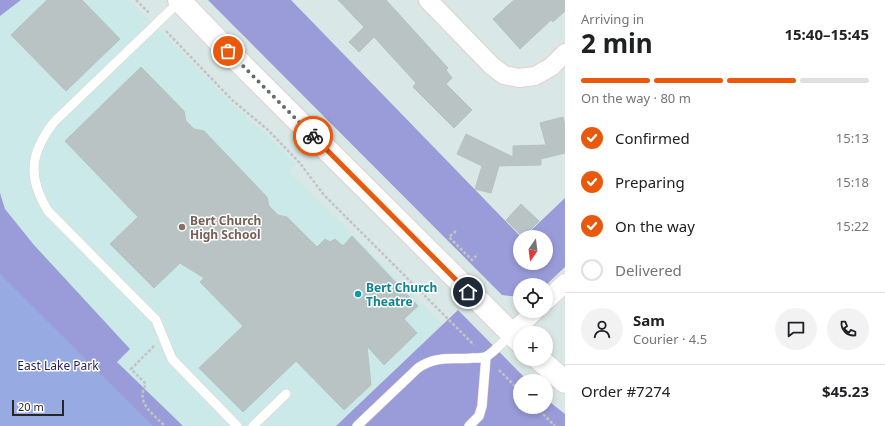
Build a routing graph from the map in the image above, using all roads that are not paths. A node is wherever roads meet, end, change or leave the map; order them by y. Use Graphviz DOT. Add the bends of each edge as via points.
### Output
graph roads {
  1 [pos="180,0"];
  2 [pos="428,0"];
  3 [pos="565,54"];
  4 [pos="565,282"];
  5 [pos="553,294"];
  6 [pos="513,335"];
  7 [pos="513,340"];
  8 [pos="486,357"];
  9 [pos="547,366"];
  10 [pos="565,382"];
  11 [pos="286,394"];
  12 [pos="237,426"];
  13 [pos="253,426"];
  14 [pos="358,426"];
  15 [pos="471,426"];
  1 -- 6 [label="main road"];
  1 -- 12 [label="lane" via="43,135 33,177 38,196 48,211 156,320 172,359"];
  2 -- 3 [label="street" via="492,66 504,75 519,78 535,76 551,67"];
  4 -- 5 [label="street"];
  7 -- 8 [label="lane"];
  8 -- 14 [label="lane" via="434,359 426,362"];
  8 -- 15 [label="lane" via="480,416"];
  9 -- 10 [label="main road"];
  11 -- 13 [label="lane"];
}
